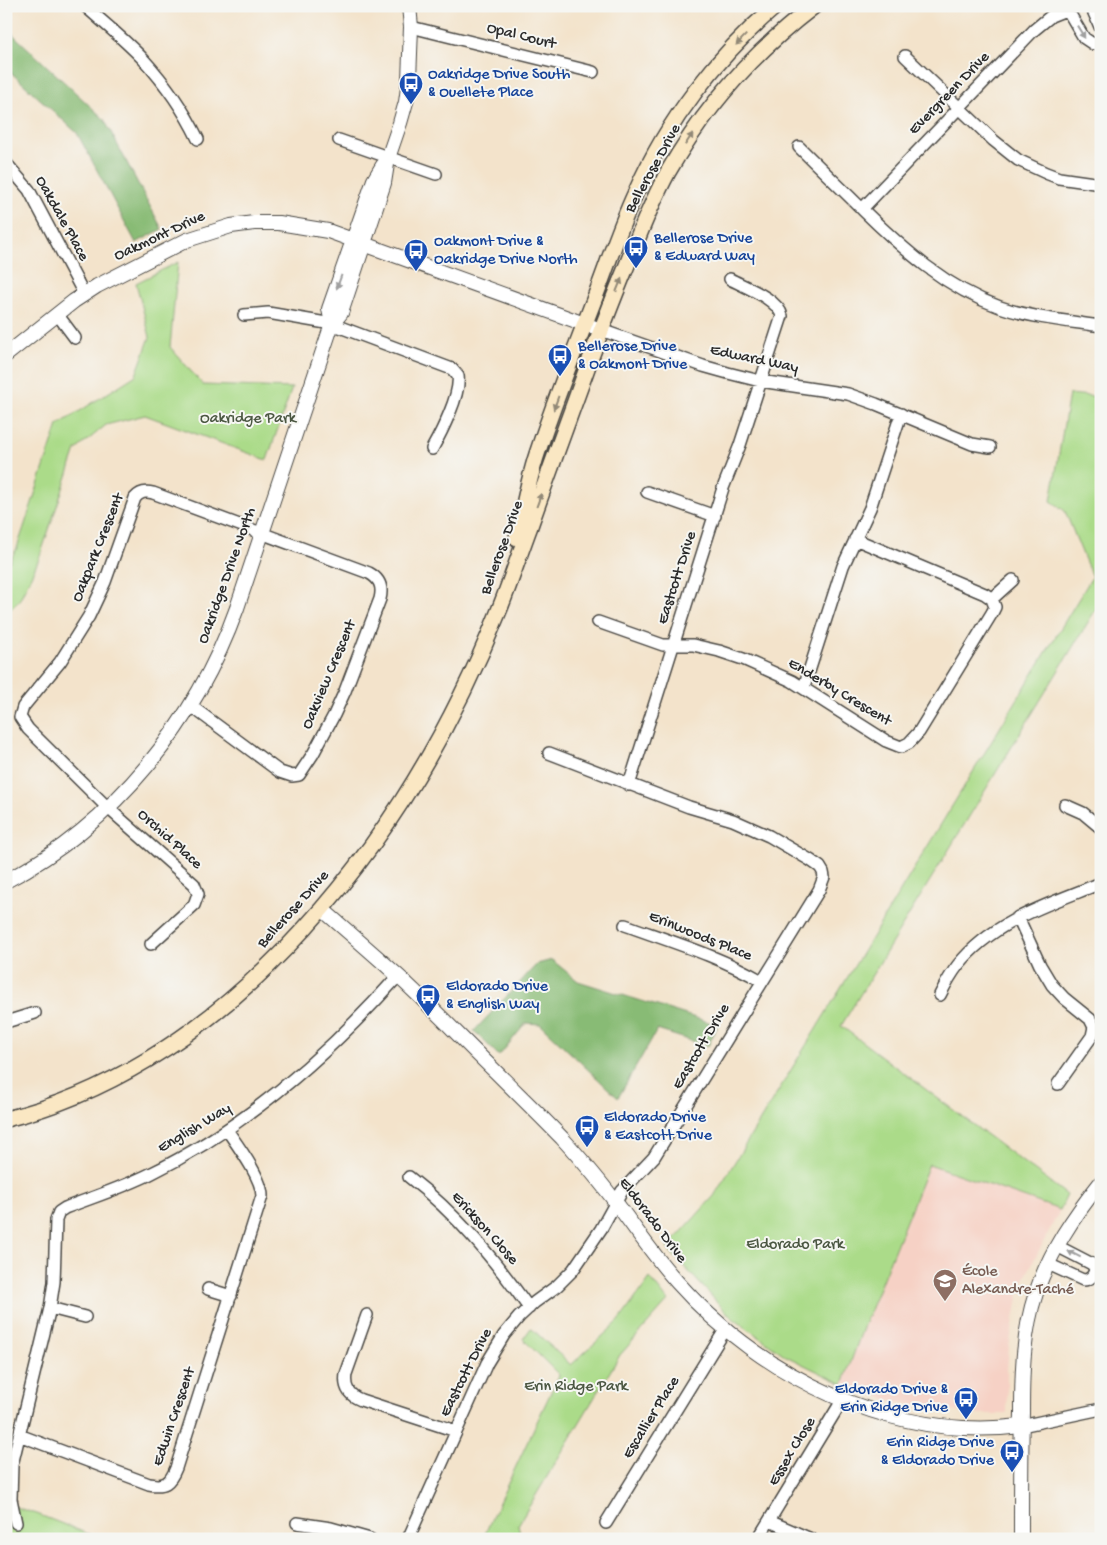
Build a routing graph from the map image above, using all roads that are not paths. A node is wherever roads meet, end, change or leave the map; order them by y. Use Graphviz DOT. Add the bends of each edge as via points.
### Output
graph roads {
  1 [pos="86,6"];
  2 [pos="409,6"];
  3 [pos="776,6"];
  4 [pos="814,6"];
  5 [pos="1091,6"];
  6 [pos="1072,8"];
  7 [pos="411,26"];
  8 [pos="1101,29"];
  9 [pos="1101,42"];
  10 [pos="905,56"];
  11 [pos="593,72"];
  12 [pos="959,108"];
  13 [pos="198,139"];
  14 [pos="339,140"];
  15 [pos="798,147"];
  16 [pos="388,158"];
  17 [pos="6,163"];
  18 [pos="436,174"];
  19 [pos="1101,184"];
  20 [pos="862,209"];
  21 [pos="358,242"];
  22 [pos="730,279"];
  23 [pos="84,294"];
  24 [pos="56,314"];
  25 [pos="244,315"];
  26 [pos="332,324"];
  27 [pos="585,324"];
  28 [pos="1101,326"];
  29 [pos="601,330"];
  30 [pos="75,338"];
  31 [pos="6,355"];
  32 [pos="760,381"];
  33 [pos="901,414"];
  34 [pos="990,447"];
  35 [pos="432,449"];
  36 [pos="647,492"];
  37 [pos="715,516"];
  38 [pos="262,533"];
  39 [pos="855,539"];
  40 [pos="1013,580"];
  41 [pos="992,599"];
  42 [pos="499,612"];
  43 [pos="598,622"];
  44 [pos="673,645"];
  45 [pos="804,688"];
  46 [pos="191,706"];
  47 [pos="549,754"];
  48 [pos="629,785"];
  49 [pos="1065,805"];
  50 [pos="108,808"];
  51 [pos="1101,828"];
  52 [pos="6,880"];
  53 [pos="1101,883"];
  54 [pos="322,909"];
  55 [pos="1018,917"];
  56 [pos="625,925"];
  57 [pos="151,944"];
  58 [pos="398,976"];
  59 [pos="762,981"];
  60 [pos="940,995"];
  61 [pos="35,1013"];
  62 [pos="6,1022"];
  63 [pos="1058,1084"];
  64 [pos="6,1120"];
  65 [pos="227,1130"];
  66 [pos="409,1177"];
  67 [pos="1101,1182"];
  68 [pos="616,1202"];
  69 [pos="1057,1246"];
  70 [pos="1048,1264"];
  71 [pos="208,1289"];
  72 [pos="231,1296"];
  73 [pos="50,1308"];
  74 [pos="529,1308"];
  75 [pos="367,1315"];
  76 [pos="86,1318"];
  77 [pos="725,1330"];
  78 [pos="844,1399"];
  79 [pos="1101,1409"];
  80 [pos="1021,1426"];
  81 [pos="456,1431"];
  82 [pos="19,1435"];
  83 [pos="769,1521"];
  84 [pos="16,1523"];
  85 [pos="297,1523"];
  86 [pos="606,1524"];
  87 [pos="370,1539"];
  88 [pos="408,1539"];
  89 [pos="758,1539"];
  90 [pos="811,1539"];
  91 [pos="1021,1539"];
  1 -- 13 [label="street" via="150,67 186,114"];
  2 -- 7 [label="street, Oakridge Drive North"];
  3 -- 27 [label="main road, Bellerose Drive, one-way" via="707,77 661,145 636,192"];
  29 -- 4 [label="main road, Bellerose Drive, one-way" via="648,214 668,172 691,136 743,70"];
  5 -- 8 [label="street"];
  6 -- 9 [label="street, Evergreen Drive, one-way" via="1087,41 1093,44"];
  6 -- 12 [label="street, Evergreen Drive" via="1052,16 1034,30"];
  7 -- 11 [label="street, Opal Court"];
  7 -- 16 [label="street, Oakridge Drive North" via="406,102"];
  10 -- 12 [label="street"];
  12 -- 19 [label="street" via="1006,151 1029,166 1059,178"];
  12 -- 20 [label="street, Evergreen Drive"];
  14 -- 16 [label="street"];
  15 -- 20 [label="street"];
  16 -- 18 [label="street"];
  16 -- 21 [label="street, Oakridge Drive North" via="384,183"];
  17 -- 23 [label="street, Oakdale Place" via="29,190"];
  20 -- 28 [label="street" via="924,265 959,288 1017,312"];
  21 -- 23 [label="street, Oakmont Drive" via="305,226 279,223 231,226 176,245"];
  21 -- 26 [label="street, Oakridge Drive North" via="340,313"];
  21 -- 27 [label="street, Oakmont Drive"];
  22 -- 32 [label="street, Eastcott Drive" via="766,298 782,314"];
  23 -- 24 [label="street, Oakmont Drive"];
  24 -- 30 [label="street"];
  24 -- 31 [label="street, Oakmont Drive"];
  25 -- 26 [label="street" via="268,313"];
  26 -- 35 [label="street" via="455,372 459,380 457,391"];
  26 -- 38 [label="street, Oakridge Drive North"];
  27 -- 29 [label="street, Oakmont Drive"];
  27 -- 42 [label="main road, Bellerose Drive, one-way" via="537,455"];
  29 -- 32 [label="street, Edward Way" via="704,366"];
  42 -- 29 [label="main road, Bellerose Drive, one-way"];
  32 -- 33 [label="street, Edward Way" via="848,394"];
  32 -- 37 [label="street, Eastcott Drive"];
  33 -- 34 [label="street, Edward Way" via="972,444"];
  33 -- 39 [label="street" via="870,508"];
  36 -- 37 [label="street"];
  37 -- 44 [label="street, Eastcott Drive"];
  38 -- 46 [label="street, Oakridge Drive North" via="226,637"];
  38 -- 46 [label="street, Oakview Crescent" via="369,573 380,583 380,598 345,691 306,766 298,775 292,776 280,772"];
  38 -- 50 [label="street, Oakpark Crescent" via="153,493 143,492 135,498 105,582 89,616 69,650 28,698 21,712 22,721 28,729"];
  39 -- 41 [label="street"];
  39 -- 45 [label="street" via="843,566"];
  40 -- 41 [label="street"];
  41 -- 45 [label="street, Enderby Crescent" via="995,607 992,613 919,732 901,752"];
  42 -- 54 [label="main road, Bellerose Drive" via="445,730 384,828"];
  43 -- 44 [label="street, Enderby Crescent" via="662,645"];
  44 -- 45 [label="street, Enderby Crescent" via="725,652"];
  44 -- 48 [label="street, Eastcott Drive"];
  46 -- 50 [label="street, Oakridge Drive North" via="154,758"];
  47 -- 48 [label="street, Eastcott Drive"];
  48 -- 59 [label="street, Eastcott Drive" via="758,830 820,867 824,877 819,890"];
  49 -- 51 [label="street" via="1083,813"];
  50 -- 52 [label="street, Oakridge Drive North" via="60,848"];
  50 -- 57 [label="street, Orchid Place" via="191,880 197,889 194,905"];
  53 -- 55 [label="street"];
  54 -- 58 [label="street, Eldorado Drive"];
  54 -- 64 [label="main road, Bellerose Drive" via="248,985 164,1049 83,1094"];
  55 -- 60 [label="street" via="972,949 954,970"];
  55 -- 63 [label="street" via="1052,984 1090,1018 1094,1027 1092,1036"];
  56 -- 59 [label="street, Erinwoods Place" via="713,956"];
  58 -- 65 [label="street, English Way" via="317,1059"];
  58 -- 68 [label="street, Eldorado Drive" via="561,1137"];
  59 -- 68 [label="street, Eastcott Drive" via="659,1149"];
  61 -- 62 [label="street"];
  65 -- 72 [label="street, Edwin Crescent" via="262,1191"];
  65 -- 73 [label="street, English Way" via="147,1176 62,1210 56,1227"];
  66 -- 74 [label="street, Erickson Close" via="469,1232"];
  67 -- 69 [label="street"];
  68 -- 74 [label="street, Eastcott Drive" via="573,1270"];
  68 -- 77 [label="street, Eldorado Drive" via="677,1283"];
  69 -- 70 [label="street"];
  70 -- 69 [label="street, one-way" via="1082,1280 1094,1275 1092,1264"];
  70 -- 80 [label="street" via="1036,1293 1025,1342"];
  71 -- 72 [label="street"];
  72 -- 82 [label="street, Edwin Crescent" via="176,1468 167,1483 149,1484"];
  73 -- 76 [label="street"];
  73 -- 82 [label="street, English Way"];
  74 -- 81 [label="street, Eastcott Drive" via="495,1349"];
  75 -- 81 [label="street" via="346,1374 349,1393 360,1400"];
  77 -- 78 [label="street, Eldorado Drive" via="781,1369"];
  77 -- 86 [label="street, Escallier Place"];
  78 -- 80 [label="street, Eldorado Drive" via="877,1412 927,1423 973,1428"];
  78 -- 83 [label="street, Essex Close"];
  79 -- 80 [label="street"];
  80 -- 91 [label="street"];
  81 -- 88 [label="street, Eastcott Drive"];
  82 -- 84 [label="street, English Way" via="10,1485"];
  83 -- 89 [label="street, Essex Close"];
  83 -- 90 [label="street"];
  85 -- 87 [label="street"];
}
